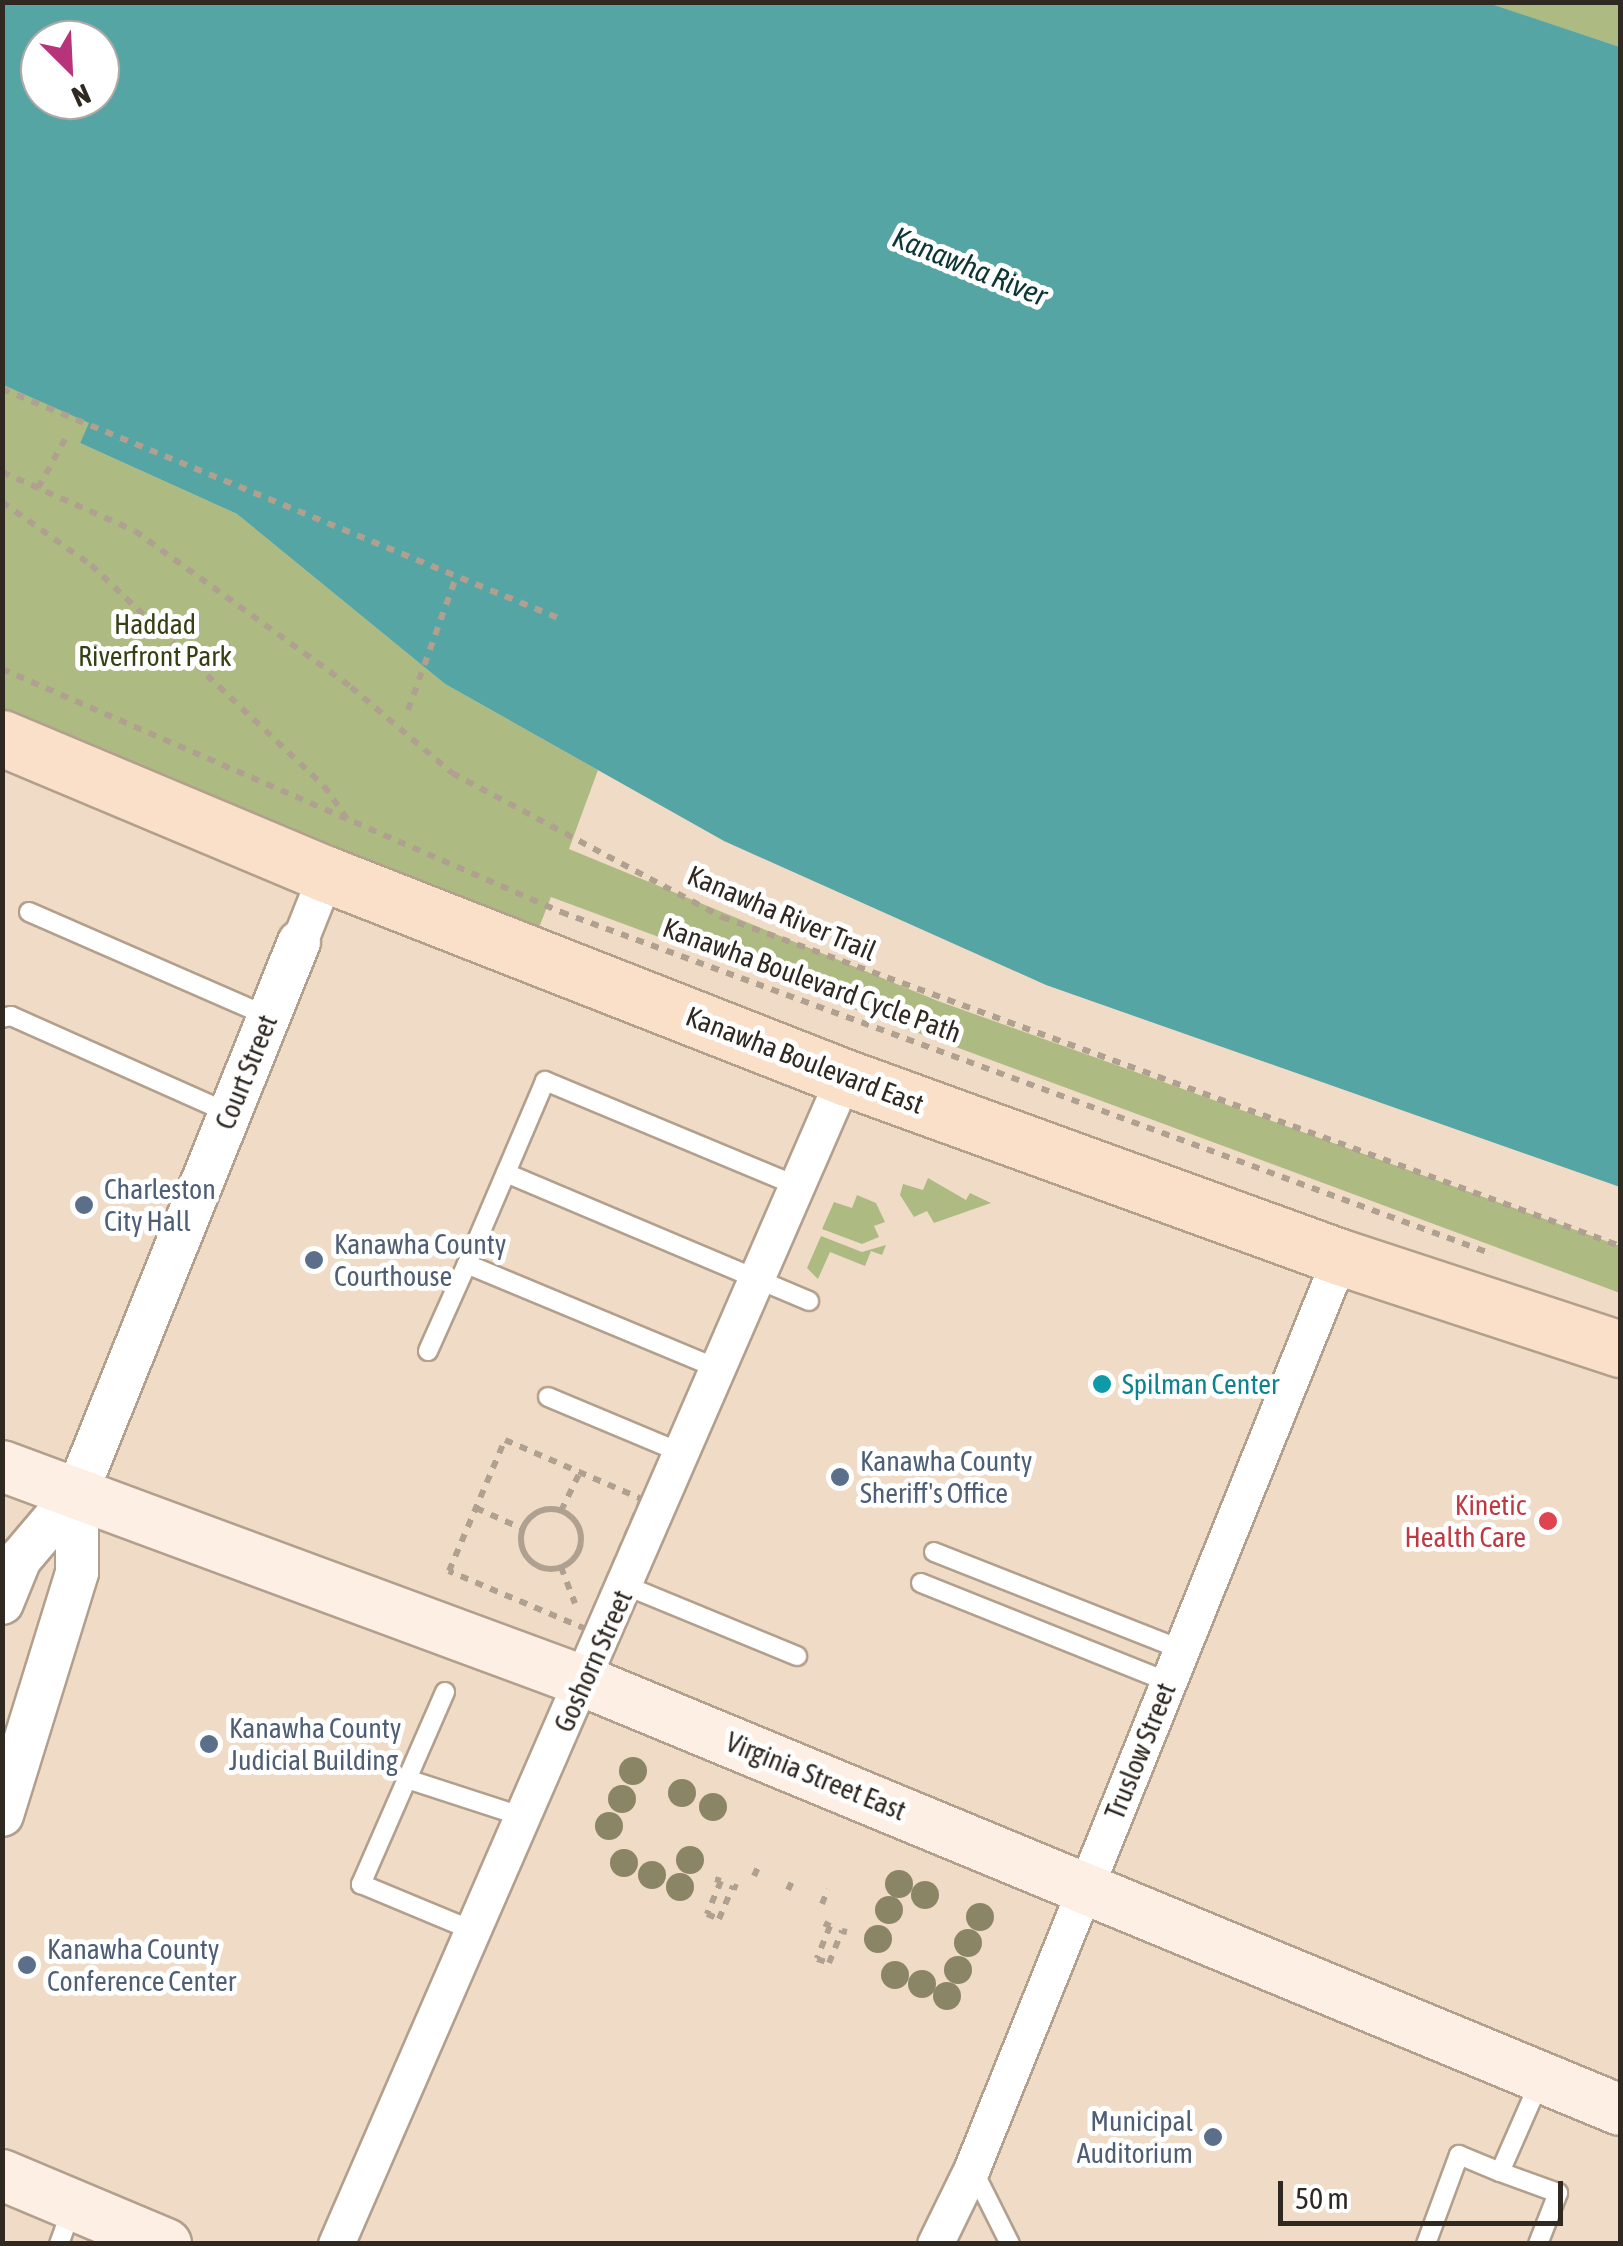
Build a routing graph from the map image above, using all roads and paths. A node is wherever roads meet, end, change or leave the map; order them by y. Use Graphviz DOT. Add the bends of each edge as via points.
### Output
graph roads {
  1 [pos="2,389"];
  2 [pos="65,438"];
  3 [pos="2,472"];
  4 [pos="38,488"];
  5 [pos="2,502"];
  6 [pos="455,580"];
  7 [pos="563,620"];
  8 [pos="2,670"];
  9 [pos="408,710"];
  10 [pos="2,738"];
  11 [pos="349,821"];
  12 [pos="326,874"];
  13 [pos="30,912"];
  14 [pos="298,942"];
  15 [pos="269,1016"];
  16 [pos="2,1018"];
  17 [pos="844,1077"];
  18 [pos="229,1113"];
  19 [pos="506,1173"];
  20 [pos="797,1186"];
  21 [pos="1620,1246"];
  22 [pos="1340,1257"];
  23 [pos="1508,1260"];
  24 [pos="467,1264"];
  25 [pos="758,1280"];
  26 [pos="809,1301"];
  27 [pos="1620,1349"];
  28 [pos="428,1352"];
  29 [pos="719,1369"];
  30 [pos="548,1397"];
  31 [pos="684,1454"];
  32 [pos="2,1466"];
  33 [pos="580,1472"];
  34 [pos="78,1492"];
  35 [pos="476,1508"];
  36 [pos="561,1511"];
  37 [pos="523,1529"];
  38 [pos="934,1552"];
  39 [pos="922,1583"];
  40 [pos="627,1586"];
  41 [pos="2,1603"];
  42 [pos="797,1656"];
  43 [pos="1174,1666"];
  44 [pos="583,1680"];
  45 [pos="444,1692"];
  46 [pos="407,1779"];
  47 [pos="2,1815"];
  48 [pos="524,1817"];
  49 [pos="760,1863"];
  50 [pos="754,1876"];
  51 [pos="794,1876"];
  52 [pos="715,1879"];
  53 [pos="1085,1887"];
  54 [pos="738,1888"];
  55 [pos="828,1889"];
  56 [pos="788,1890"];
  57 [pos="822,1904"];
  58 [pos="824,1924"];
  59 [pos="474,1931"];
  60 [pos="848,1932"];
  61 [pos="1542,2076"];
  62 [pos="1620,2110"];
  63 [pos="972,2168"];
  64 [pos="1500,2172"];
  65 [pos="2,2176"];
  66 [pos="66,2226"];
  67 [pos="166,2244"];
  68 [pos="336,2244"];
  69 [pos="935,2244"];
  70 [pos="1010,2244"];
  71 [pos="1426,2244"];
  72 [pos="1538,2244"];
  1 -- 6 [label="path"];
  2 -- 4 [label="path"];
  3 -- 4 [label="path, Kanawha River Trail"];
  4 -- 21 [label="path, Kanawha River Trail" via="136,531 350,687 452,773 722,917"];
  5 -- 11 [label="path" via="91,564 324,786"];
  6 -- 7 [label="path"];
  6 -- 9 [label="path"];
  8 -- 11 [label="path, Kanawha Boulevard Cycle Path"];
  10 -- 12 [label="main road, Kanawha Boulevard East"];
  11 -- 23 [label="path, Kanawha Boulevard Cycle Path" via="561,912"];
  12 -- 14 [label="street, Court Street"];
  12 -- 17 [label="main road, Kanawha Boulevard East"];
  13 -- 15 [label="lane"];
  14 -- 15 [label="street, Court Street"];
  15 -- 18 [label="street, Court Street"];
  16 -- 18 [label="lane" via="11,1016"];
  17 -- 20 [label="street, Goshorn Street"];
  17 -- 22 [label="main road, Kanawha Boulevard East"];
  18 -- 34 [label="street, Court Street"];
  19 -- 20 [label="lane" via="545,1081"];
  19 -- 24 [label="lane"];
  19 -- 25 [label="lane"];
  20 -- 25 [label="street, Goshorn Street"];
  22 -- 27 [label="main road, Kanawha Boulevard East"];
  22 -- 43 [label="street, Truslow Street"];
  24 -- 28 [label="lane"];
  24 -- 29 [label="lane"];
  25 -- 26 [label="lane"];
  25 -- 29 [label="street, Goshorn Street"];
  29 -- 31 [label="street, Goshorn Street"];
  30 -- 31 [label="lane"];
  31 -- 40 [label="street, Goshorn Street"];
  32 -- 34 [label="main road, Virginia Street East"];
  33 -- 35 [label="path" via="505,1440"];
  33 -- 35 [label="path" via="642,1499 586,1629 448,1571"];
  33 -- 36 [label="path"];
  34 -- 41 [label="street, Court Street" via="20,1559"];
  34 -- 44 [label="main road, Virginia Street East"];
  34 -- 47 [label="street, Court Street" via="77,1572"];
  35 -- 37 [label="path"];
  36 -- 37 [label="path" via="534,1514"];
  36 -- 37 [label="path" via="582,1533 568,1564 535,1564 522,1545"];
  38 -- 43 [label="lane"];
  39 -- 43 [label="lane"];
  40 -- 42 [label="lane"];
  40 -- 44 [label="street, Goshorn Street"];
  43 -- 53 [label="street, Truslow Street"];
  44 -- 48 [label="street, Goshorn Street"];
  44 -- 53 [label="main road, Virginia Street East"];
  45 -- 46 [label="lane"];
  46 -- 48 [label="lane"];
  46 -- 59 [label="lane" via="361,1884"];
  48 -- 59 [label="street, Goshorn Street"];
  49 -- 50 [label="path"];
  51 -- 56 [label="path"];
  52 -- 54 [label="path" via="721,1881 708,1914 719,1919 733,1886"];
  53 -- 61 [label="main road, Virginia Street East"];
  53 -- 63 [label="street, Truslow Street"];
  55 -- 57 [label="path"];
  58 -- 60 [label="path" via="830,1926 817,1958 829,1963 842,1931"];
  59 -- 68 [label="street, Goshorn Street"];
  61 -- 62 [label="main road, Virginia Street East"];
  61 -- 64 [label="lane"];
  63 -- 69 [label="street, Truslow Street"];
  63 -- 70 [label="lane"];
  64 -- 71 [label="lane" via="1459,2155"];
  64 -- 72 [label="lane" via="1558,2193"];
  65 -- 66 [label="main road"];
  66 -- 67 [label="main road"];
}
